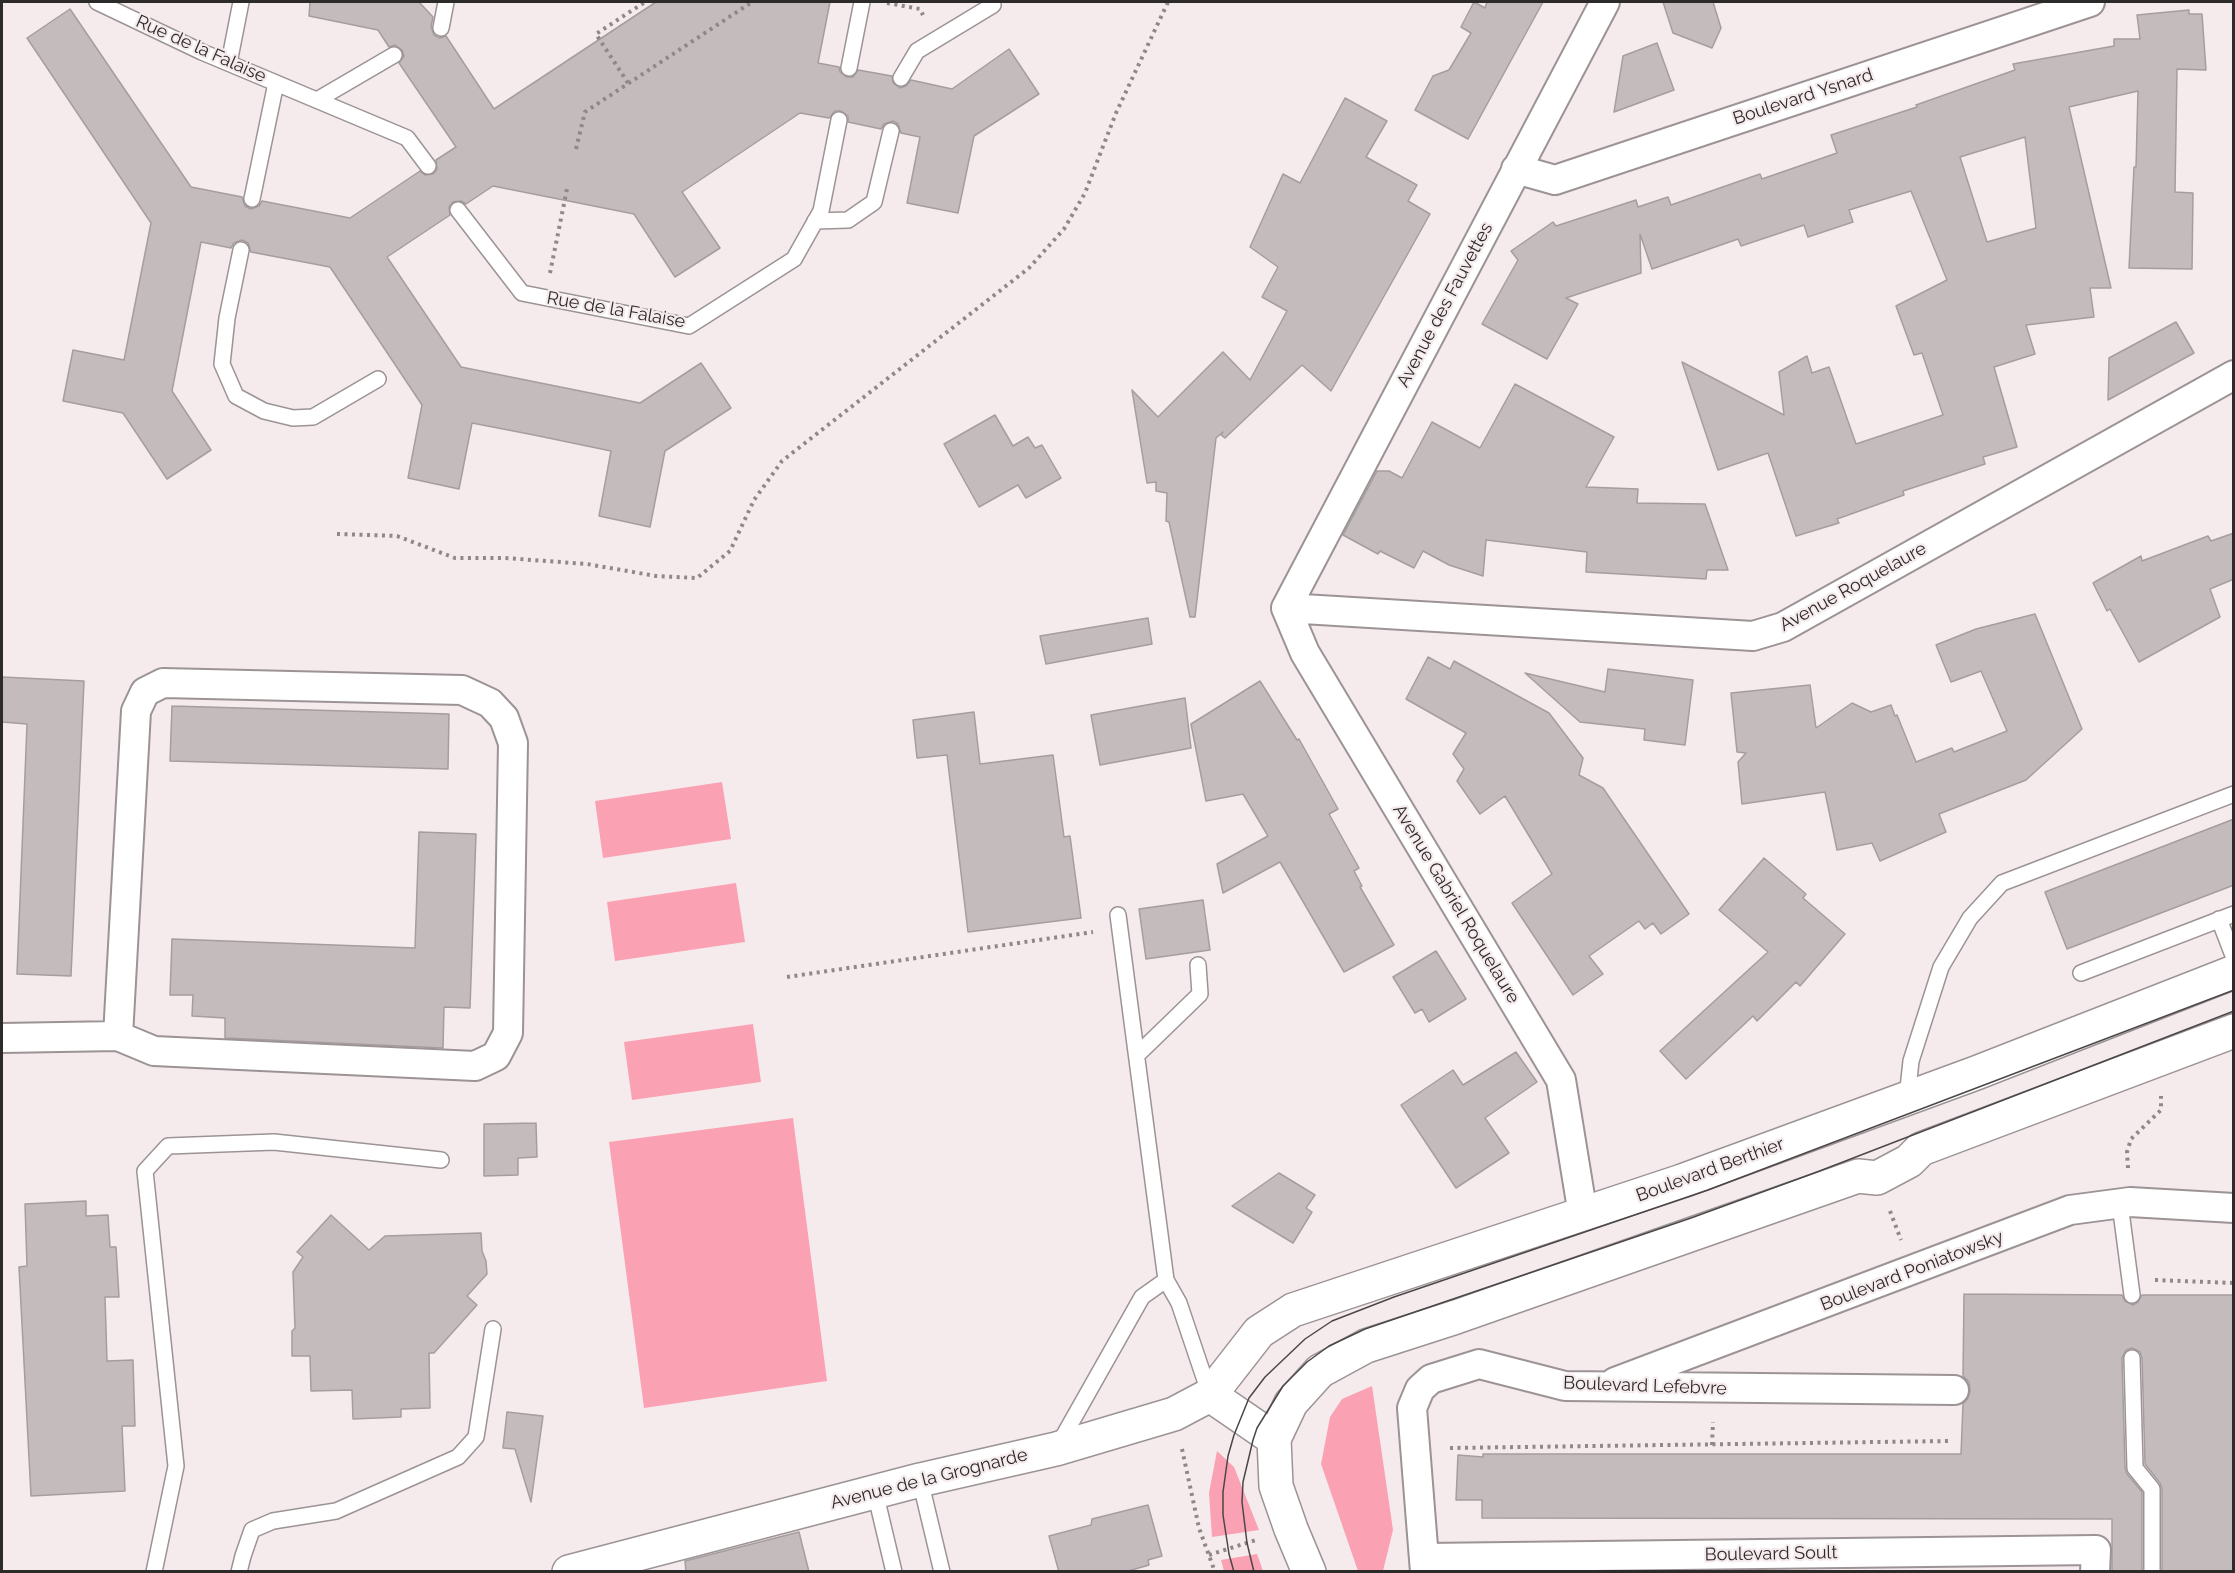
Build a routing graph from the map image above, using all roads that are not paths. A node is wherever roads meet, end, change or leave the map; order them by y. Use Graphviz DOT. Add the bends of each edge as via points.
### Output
graph roads {
  1 [pos="97,2"];
  2 [pos="242,2"];
  3 [pos="446,2"];
  4 [pos="862,2"];
  5 [pos="1605,2"];
  6 [pos="2090,2"];
  7 [pos="993,5"];
  8 [pos="441,28"];
  9 [pos="394,54"];
  10 [pos="229,63"];
  11 [pos="849,68"];
  12 [pos="901,78"];
  13 [pos="276,83"];
  14 [pos="317,100"];
  15 [pos="839,120"];
  16 [pos="891,131"];
  17 [pos="428,166"];
  18 [pos="1516,170"];
  19 [pos="252,199"];
  20 [pos="458,210"];
  21 [pos="815,221"];
  22 [pos="241,250"];
  23 [pos="2234,375"];
  24 [pos="378,379"];
  25 [pos="1286,608"];
  26 [pos="2234,794"];
  27 [pos="2226,916"];
  28 [pos="1119,922"];
  29 [pos="2234,958"];
  30 [pos="1197,966"];
  31 [pos="2234,972"];
  32 [pos="2082,974"];
  33 [pos="2234,1031"];
  34 [pos="118,1036"];
  35 [pos="2,1038"];
  36 [pos="1137,1055"];
  37 [pos="1907,1098"];
  38 [pos="441,1160"];
  39 [pos="2125,1203"];
  40 [pos="2234,1208"];
  41 [pos="1583,1215"];
  42 [pos="1166,1280"];
  43 [pos="2132,1295"];
  44 [pos="493,1329"];
  45 [pos="2132,1358"];
  46 [pos="1599,1388"];
  47 [pos="1954,1390"];
  48 [pos="1210,1395"];
  49 [pos="1274,1440"];
  50 [pos="1056,1449"];
  51 [pos="920,1480"];
  52 [pos="875,1492"];
  53 [pos="1744,1563"];
  54 [pos="1425,1565"];
  55 [pos="154,1572"];
  56 [pos="239,1572"];
  57 [pos="569,1572"];
  58 [pos="894,1572"];
  59 [pos="942,1572"];
  60 [pos="1309,1572"];
  61 [pos="2095,1572"];
  62 [pos="2152,1572"];
  1 -- 10 [label="lane, Rue de la Falaise"];
  2 -- 10 [label="lane"];
  3 -- 8 [label="lane"];
  4 -- 11 [label="lane"];
  5 -- 18 [label="street, Avenue des Fauvettes"];
  6 -- 18 [label="street, Boulevard Ysnard" via="1555,180"];
  7 -- 12 [label="lane" via="917,51"];
  9 -- 14 [label="lane"];
  10 -- 13 [label="lane, Rue de la Falaise"];
  13 -- 14 [label="lane, Rue de la Falaise"];
  13 -- 19 [label="lane"];
  14 -- 17 [label="lane, Rue de la Falaise" via="407,138"];
  15 -- 21 [label="lane, Rue de la Falaise" via="821,212"];
  16 -- 21 [label="lane" via="874,202 848,220"];
  18 -- 25 [label="street, Avenue des Fauvettes"];
  20 -- 21 [label="lane, Rue de la Falaise" via="522,293 689,326 794,259"];
  22 -- 24 [label="lane" via="222,364 236,396 264,411 293,418 313,417"];
  23 -- 25 [label="street, Avenue Roquelaure" via="1783,627 1753,636"];
  25 -- 41 [label="street, Avenue Gabriel Roquelaure" via="1305,654 1561,1080"];
  26 -- 37 [label="lane" via="2002,884 1970,918 1941,967 1911,1061"];
  27 -- 29 [label="lane"];
  27 -- 32 [label="lane"];
  28 -- 36 [label="lane"];
  30 -- 36 [label="lane" via="1200,994"];
  31 -- 37 [label="street, Boulevard Berthier"];
  33 -- 49 [label="street" via="1921,1149 1909,1161 1877,1178 1858,1176 1366,1346 1320,1371 1291,1403"];
  34 -- 34 [label="street" via="154,1051 475,1066 496,1056 508,1033 513,743 504,718 490,703 462,690 163,683 146,692 136,711"];
  34 -- 35 [label="street"];
  36 -- 42 [label="lane"];
  37 -- 41 [label="street, Boulevard Berthier"];
  38 -- 55 [label="lane" via="274,1142 168,1146 145,1172 176,1466"];
  39 -- 40 [label="street, Boulevard Poniatowsky"];
  39 -- 43 [label="lane"];
  39 -- 46 [label="street, Boulevard Poniatowsky" via="2070,1210"];
  41 -- 48 [label="street, Boulevard Berthier" via="1293,1310 1259,1332"];
  42 -- 48 [label="lane" via="1179,1303"];
  42 -- 50 [label="lane" via="1142,1297"];
  44 -- 56 [label="lane" via="476,1437 458,1457 336,1511 273,1521 252,1530"];
  45 -- 62 [label="lane" via="2135,1468 2152,1489"];
  46 -- 47 [label="street, Boulevard Lefebvre"];
  46 -- 54 [label="street, Boulevard Lefebvre" via="1565,1386 1479,1364 1431,1379 1420,1389 1412,1408"];
  48 -- 49 [label="street"];
  48 -- 50 [label="street, Avenue de la Grognarde" via="1174,1414"];
  49 -- 60 [label="street" via="1276,1486"];
  50 -- 51 [label="street, Avenue de la Grognarde"];
  51 -- 52 [label="street, Avenue de la Grognarde"];
  51 -- 59 [label="lane"];
  52 -- 57 [label="street, Avenue de la Grognarde"];
  52 -- 58 [label="lane"];
  53 -- 54 [label="street, Boulevard Soult"];
  53 -- 61 [label="street, Boulevard Soult" via="2096,1550"];
}
